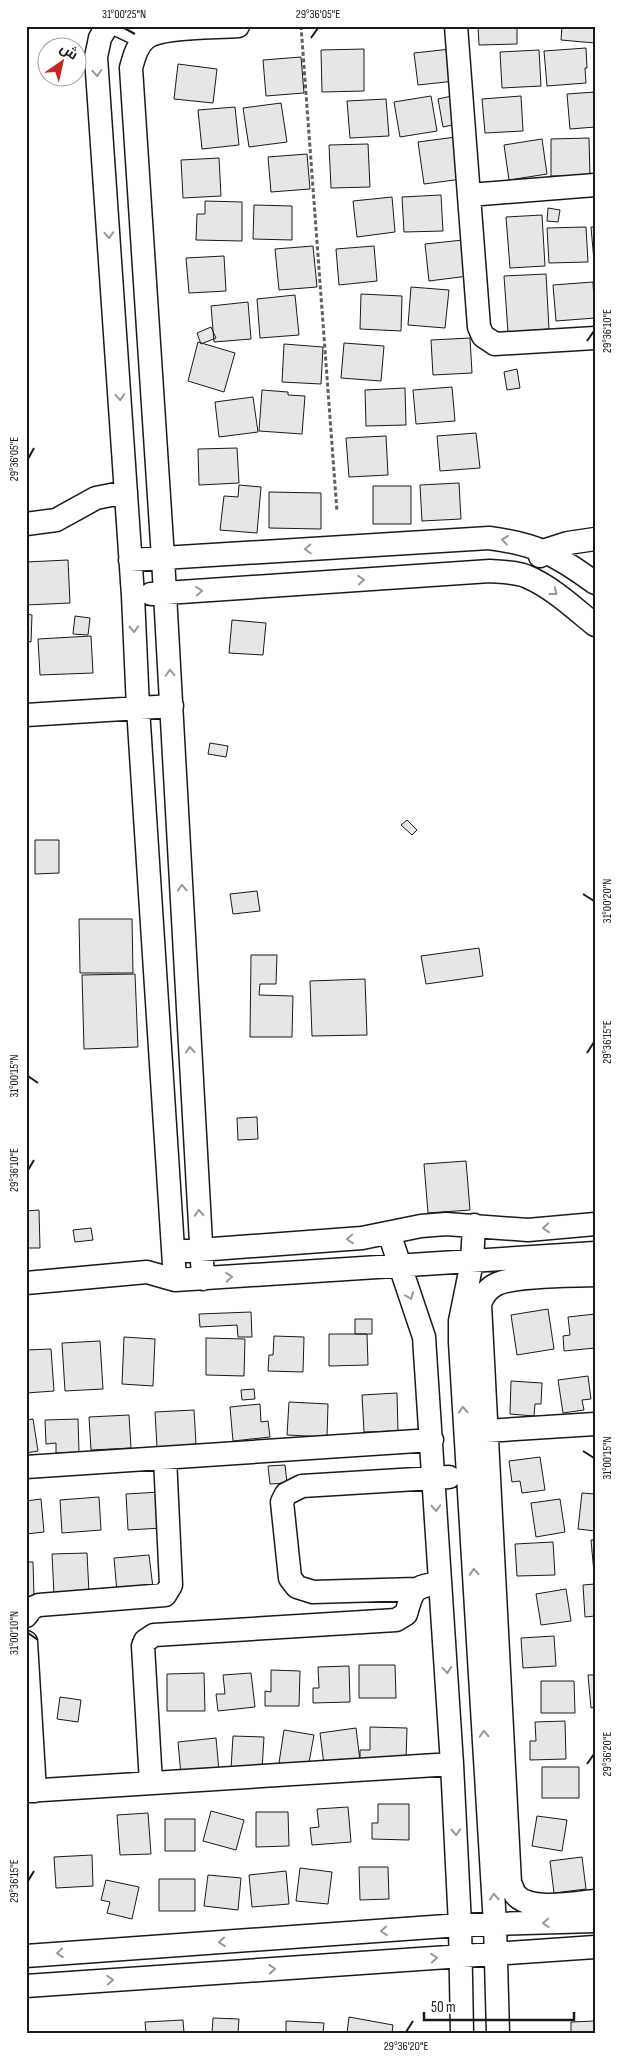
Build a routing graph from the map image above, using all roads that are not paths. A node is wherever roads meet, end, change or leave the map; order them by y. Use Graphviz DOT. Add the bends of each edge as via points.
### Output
graph roads {
  1 [pos="106,26"];
  2 [pos="120,26"];
  3 [pos="238,26"];
  4 [pos="456,26"];
  5 [pos="146,38"];
  6 [pos="595,185"];
  7 [pos="469,195"];
  8 [pos="595,338"];
  9 [pos="126,492"];
  10 [pos="26,524"];
  11 [pos="595,539"];
  12 [pos="543,551"];
  13 [pos="163,558"];
  14 [pos="130,560"];
  15 [pos="527,577"];
  16 [pos="595,583"];
  17 [pos="165,594"];
  18 [pos="133,596"];
  19 [pos="595,625"];
  20 [pos="172,706"];
  21 [pos="138,708"];
  22 [pos="26,715"];
  23 [pos="595,1224"];
  24 [pos="474,1225"];
  25 [pos="389,1233"];
  26 [pos="201,1250"];
  27 [pos="174,1252"];
  28 [pos="595,1253"];
  29 [pos="472,1262"];
  30 [pos="400,1267"];
  31 [pos="147,1272"];
  32 [pos="595,1275"];
  33 [pos="203,1279"];
  34 [pos="175,1280"];
  35 [pos="26,1283"];
  36 [pos="595,1424"];
  37 [pos="486,1432"];
  38 [pos="432,1440"];
  39 [pos="165,1458"];
  40 [pos="26,1466"];
  41 [pos="467,1476"];
  42 [pos="434,1478"];
  43 [pos="440,1583"];
  44 [pos="416,1589"];
  45 [pos="26,1616"];
  46 [pos="26,1642"];
  47 [pos="452,1764"];
  48 [pos="151,1783"];
  49 [pos="31,1791"];
  50 [pos="500,1851"];
  51 [pos="593,1911"];
  52 [pos="460,1925"];
  53 [pos="495,1925"];
  54 [pos="595,1947"];
  55 [pos="496,1955"];
  56 [pos="26,1956"];
  57 [pos="461,1956"];
  58 [pos="26,1986"];
  59 [pos="462,2033"];
  60 [pos="498,2033"];
  1 -- 9 [label="street, one-way" via="96,57"];
  2 -- 5 [label="street"];
  3 -- 5 [label="street" via="159,31"];
  4 -- 7 [label="street"];
  5 -- 13 [label="street" via="136,52 131,68"];
  6 -- 7 [label="street"];
  7 -- 8 [label="street" via="479,327 483,336 495,344"];
  9 -- 10 [label="street" via="96,498 56,520"];
  9 -- 14 [label="street"];
  11 -- 12 [label="street"];
  12 -- 13 [label="street, one-way" via="519,542 489,538"];
  12 -- 15 [label="street"];
  12 -- 16 [label="street" via="567,562"];
  13 -- 14 [label="street"];
  13 -- 17 [label="street"];
  14 -- 18 [label="street"];
  17 -- 15 [label="street, one-way" via="490,571"];
  15 -- 19 [label="street, one-way" via="548,587"];
  17 -- 18 [label="street"];
  20 -- 17 [label="street, one-way"];
  18 -- 21 [label="street, one-way"];
  20 -- 21 [label="street"];
  26 -- 20 [label="street, one-way"];
  21 -- 22 [label="street"];
  21 -- 27 [label="street"];
  23 -- 24 [label="street, one-way" via="528,1230"];
  24 -- 25 [label="street" via="438,1225"];
  24 -- 29 [label="street"];
  25 -- 26 [label="street, one-way" via="362,1238"];
  25 -- 30 [label="street"];
  26 -- 27 [label="street"];
  26 -- 33 [label="street"];
  27 -- 31 [label="street"];
  27 -- 34 [label="street"];
  28 -- 29 [label="street"];
  29 -- 30 [label="street"];
  41 -- 29 [label="street, one-way" via="460,1321"];
  33 -- 30 [label="street, one-way"];
  30 -- 38 [label="street, one-way" via="424,1338"];
  31 -- 34 [label="street"];
  31 -- 35 [label="street"];
  32 -- 37 [label="street" via="504,1281 495,1284 482,1297"];
  33 -- 34 [label="street"];
  36 -- 37 [label="street"];
  37 -- 50 [label="street"];
  38 -- 39 [label="street"];
  38 -- 42 [label="street"];
  39 -- 40 [label="street"];
  39 -- 45 [label="street" via="171,1585 165,1595 39,1606 32,1608"];
  41 -- 42 [label="street"];
  50 -- 41 [label="street, one-way"];
  42 -- 43 [label="street, one-way"];
  42 -- 44 [label="street" via="302,1486 286,1494 282,1502 290,1578 297,1587 313,1592"];
  43 -- 44 [label="street"];
  43 -- 47 [label="street, one-way"];
  44 -- 48 [label="street" via="406,1614 396,1620 154,1635 149,1638 143,1646"];
  46 -- 49 [label="street"];
  47 -- 48 [label="street"];
  47 -- 52 [label="street, one-way"];
  48 -- 49 [label="street"];
  50 -- 51 [label="street" via="514,1893 523,1901"];
  53 -- 50 [label="street, one-way"];
  51 -- 53 [label="street, one-way"];
  52 -- 53 [label="street"];
  52 -- 56 [label="street, one-way"];
  52 -- 57 [label="street"];
  53 -- 55 [label="street"];
  54 -- 55 [label="street"];
  55 -- 57 [label="street"];
  55 -- 60 [label="street"];
  58 -- 57 [label="street, one-way"];
  57 -- 59 [label="street"];
}
